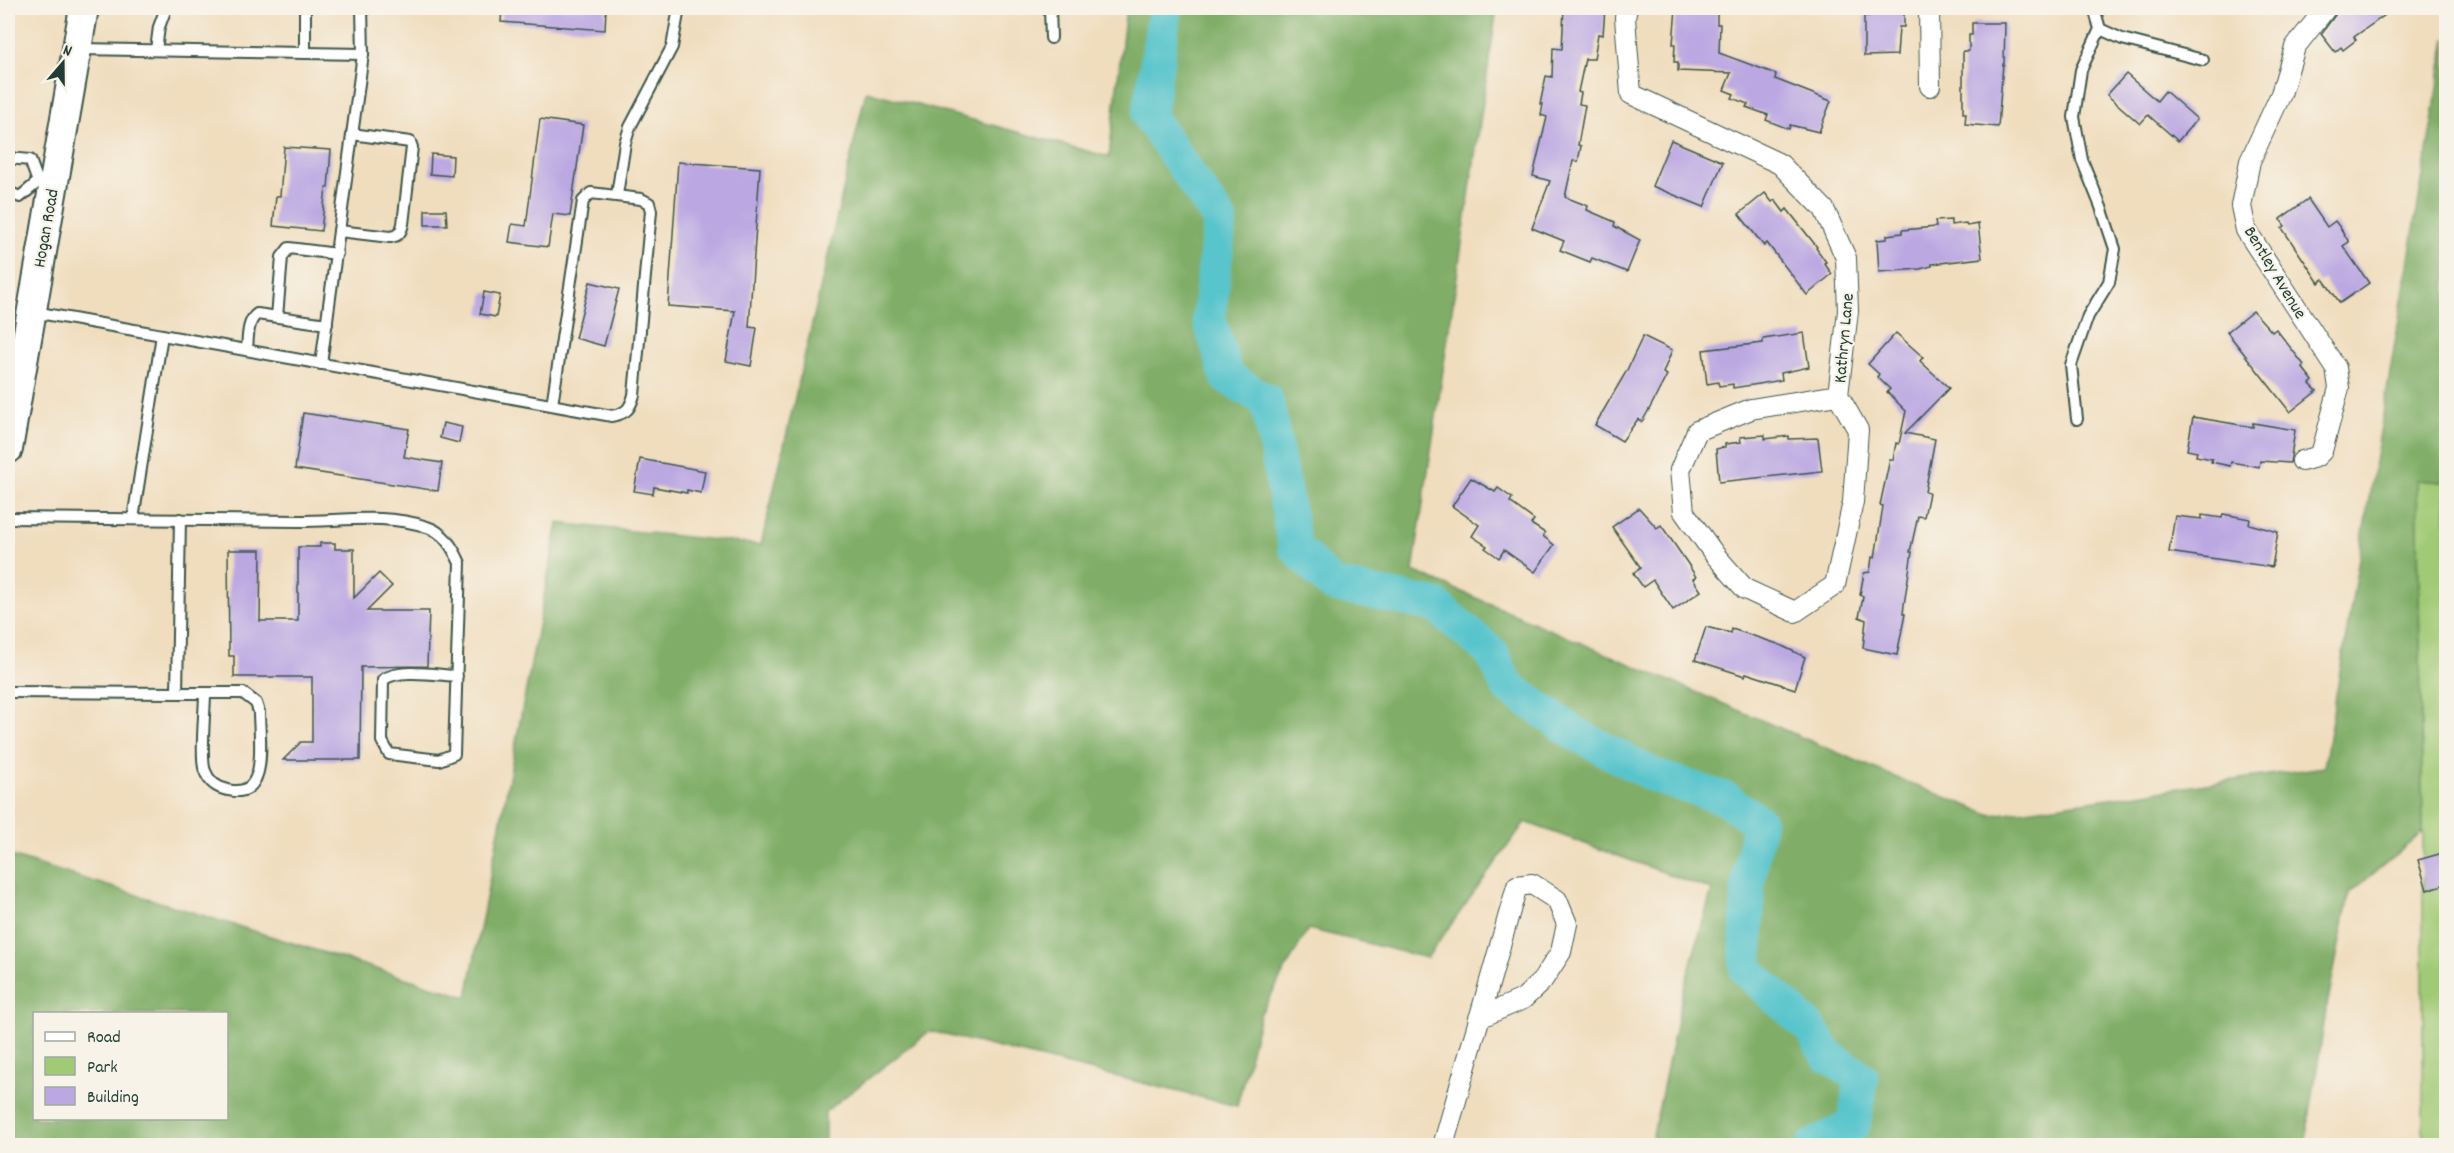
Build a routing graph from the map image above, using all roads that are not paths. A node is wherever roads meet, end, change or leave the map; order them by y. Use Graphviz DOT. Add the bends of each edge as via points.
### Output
graph roads {
  1 [pos="84,8"];
  2 [pos="166,8"];
  3 [pos="305,8"];
  4 [pos="362,8"];
  5 [pos="680,8"];
  6 [pos="1050,8"];
  7 [pos="1627,8"];
  8 [pos="1929,8"];
  9 [pos="2094,8"];
  10 [pos="2326,8"];
  11 [pos="2100,28"];
  12 [pos="1051,38"];
  13 [pos="76,49"];
  14 [pos="156,50"];
  15 [pos="305,53"];
  16 [pos="363,54"];
  17 [pos="2203,60"];
  18 [pos="1930,86"];
  19 [pos="352,134"];
  20 [pos="8,158"];
  21 [pos="45,184"];
  22 [pos="8,192"];
  23 [pos="617,195"];
  24 [pos="339,231"];
  25 [pos="337,254"];
  26 [pos="30,311"];
  27 [pos="277,317"];
  28 [pos="327,324"];
  29 [pos="162,335"];
  30 [pos="247,350"];
  31 [pos="321,364"];
  32 [pos="1838,395"];
  33 [pos="552,405"];
  34 [pos="2077,419"];
  35 [pos="8,449"];
  36 [pos="2302,461"];
  37 [pos="8,518"];
  38 [pos="133,519"];
  39 [pos="180,519"];
  40 [pos="457,676"];
  41 [pos="8,692"];
  42 [pos="177,693"];
  43 [pos="205,693"];
  44 [pos="1479,1018"];
  45 [pos="1443,1146"];
  1 -- 13 [label="main road, Hogan Road"];
  2 -- 14 [label="lane"];
  3 -- 15 [label="lane"];
  4 -- 16 [label="lane"];
  5 -- 23 [label="lane" via="672,47 630,128"];
  6 -- 12 [label="lane"];
  7 -- 32 [label="street, Kathryn Lane" via="1631,94 1780,164 1824,209 1846,258 1848,311"];
  8 -- 18 [label="street"];
  9 -- 11 [label="lane"];
  10 -- 36 [label="street, Bentley Avenue" via="2295,47 2281,94 2250,161 2241,206 2246,230 2336,369 2339,387 2322,451"];
  11 -- 17 [label="lane" via="2122,39"];
  11 -- 34 [label="lane" via="2081,70 2074,117 2082,160 2115,249 2109,282 2088,316 2071,365"];
  13 -- 14 [label="lane"];
  13 -- 21 [label="main road, Hogan Road"];
  14 -- 15 [label="lane"];
  15 -- 16 [label="lane"];
  16 -- 19 [label="lane"];
  19 -- 24 [label="lane"];
  19 -- 24 [label="lane" via="410,142 403,224 401,232 390,237"];
  20 -- 21 [label="lane" via="30,160"];
  21 -- 22 [label="lane" via="20,197"];
  21 -- 26 [label="main road, Hogan Road"];
  23 -- 33 [label="lane" via="591,193 584,201"];
  23 -- 33 [label="lane" via="650,203 651,211 630,408 624,414 612,416"];
  24 -- 25 [label="lane"];
  25 -- 27 [label="lane" via="290,248 285,251"];
  25 -- 28 [label="lane"];
  26 -- 29 [label="lane"];
  26 -- 35 [label="main road, Hogan Road"];
  27 -- 28 [label="lane"];
  27 -- 30 [label="lane" via="252,317"];
  28 -- 31 [label="lane"];
  29 -- 30 [label="lane"];
  29 -- 38 [label="lane"];
  30 -- 31 [label="lane"];
  31 -- 33 [label="lane"];
  32 -- 32 [label="street, Kathryn Lane" via="1858,429 1853,502 1835,585 1795,612 1745,589 1715,555 1684,512 1680,470 1697,431 1751,409"];
  37 -- 38 [label="lane"];
  38 -- 39 [label="lane"];
  39 -- 40 [label="lane" via="395,519 438,532 460,563"];
  39 -- 42 [label="lane"];
  40 -- 40 [label="lane" via="454,754 439,760 389,754 382,741 383,680 400,673"];
  41 -- 42 [label="lane"];
  42 -- 43 [label="lane"];
  43 -- 43 [label="lane" via="243,693 256,703 258,778 252,788 219,788 209,781 203,769"];
  44 -- 44 [label="street" via="1517,886 1532,884 1557,900 1567,924 1562,952 1542,981 1523,999"];
  44 -- 45 [label="street"];
}
